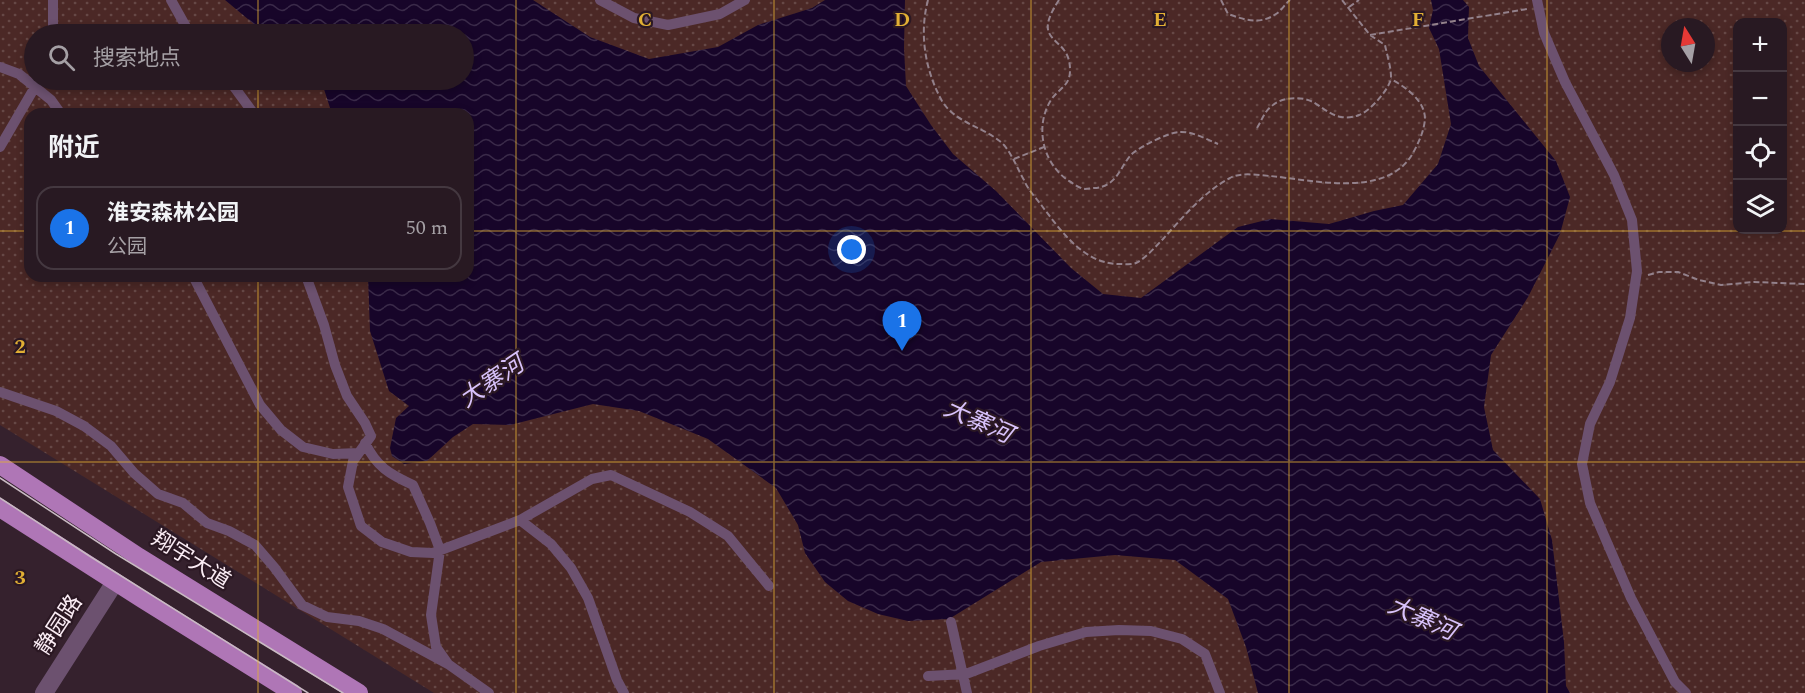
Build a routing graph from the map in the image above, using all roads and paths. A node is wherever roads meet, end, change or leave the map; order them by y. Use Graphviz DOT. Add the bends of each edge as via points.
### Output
graph roads {
  1 [pos="53,0"];
  2 [pos="171,0"];
  3 [pos="600,0"];
  4 [pos="745,0"];
  5 [pos="927,0"];
  6 [pos="1059,0"];
  7 [pos="1221,0"];
  8 [pos="1290,0"];
  9 [pos="1342,0"];
  10 [pos="1359,0"];
  11 [pos="1538,3"];
  12 [pos="1349,7"];
  13 [pos="53,24"];
  14 [pos="184,24"];
  15 [pos="1370,35"];
  16 [pos="0,67"];
  17 [pos="24,76"];
  18 [pos="1391,79"];
  19 [pos="33,90"];
  20 [pos="43,90"];
  21 [pos="236,90"];
  22 [pos="57,108"];
  23 [pos="250,108"];
  24 [pos="1257,128"];
  25 [pos="1218,144"];
  26 [pos="0,147"];
  27 [pos="1044,147"];
  28 [pos="1014,159"];
  29 [pos="1636,277"];
  30 [pos="196,282"];
  31 [pos="308,282"];
  32 [pos="1805,284"];
  33 [pos="0,392"];
  34 [pos="365,443"];
  35 [pos="358,453"];
  36 [pos="0,465"];
  37 [pos="0,508"];
  38 [pos="520,520"];
  39 [pos="440,550"];
  40 [pos="115,582"];
  41 [pos="769,586"];
  42 [pos="951,622"];
  43 [pos="448,664"];
  44 [pos="963,674"];
  45 [pos="928,676"];
  46 [pos="44,693"];
  47 [pos="293,693"];
  48 [pos="359,693"];
  49 [pos="489,693"];
  50 [pos="624,693"];
  51 [pos="966,693"];
  52 [pos="1220,693"];
  53 [pos="1686,693"];
  1 -- 13 [label="street"];
  2 -- 14 [label="street"];
  3 -- 4 [label="street" via="634,18 668,25 720,14"];
  5 -- 28 [label="path" via="923,25 925,54 930,77 943,103 958,118 1003,144"];
  6 -- 27 [label="path" via="1047,23 1049,35 1070,59 1070,73 1068,83 1051,99 1043,119"];
  7 -- 8 [label="path" via="1228,14 1261,21 1276,14"];
  9 -- 12 [label="path"];
  10 -- 12 [label="path"];
  11 -- 15 [label="path"];
  11 -- 29 [label="street" via="1544,33 1565,82 1614,175 1632,220"];
  12 -- 15 [label="path"];
  15 -- 18 [label="path" via="1385,45"];
  16 -- 17 [label="street"];
  18 -- 24 [label="path" via="1373,105 1360,115 1343,117 1311,101 1286,99 1274,104"];
  18 -- 28 [label="path" via="1419,101 1425,117 1409,160 1391,175 1336,184 1232,176 1186,213 1136,264 1115,264 1091,257 1072,243 1024,182"];
  19 -- 26 [label="street"];
  20 -- 22 [label="street"];
  21 -- 23 [label="street"];
  25 -- 27 [label="path" via="1198,135 1168,135 1133,154 1117,178 1101,188 1081,189 1063,177"];
  27 -- 28 [label="path"];
  29 -- 32 [label="path" via="1678,272 1721,285"];
  29 -- 53 [label="street" via="1630,318 1610,382 1590,424 1582,464 1590,503 1631,598 1675,681"];
  30 -- 35 [label="street" via="260,405 281,430 303,447 333,454"];
  31 -- 34 [label="street" via="347,396 371,436"];
  33 -- 43 [label="street" via="56,411 84,426 111,446 158,494 183,503 207,522 255,545 302,605 327,617 383,629"];
  34 -- 35 [label="street"];
  34 -- 39 [label="street" via="390,475 413,485"];
  35 -- 39 [label="street" via="348,488 361,526 382,542 411,552"];
  36 -- 48 [label="main road, 翔宇大道" via="139,557"];
  37 -- 40 [label="main road"];
  38 -- 39 [label="street"];
  38 -- 41 [label="street" via="592,479 610,475 690,512 728,536"];
  38 -- 50 [label="street" via="551,544 570,568 588,598"];
  39 -- 43 [label="street" via="431,615 436,647"];
  40 -- 46 [label="street, 静园路"];
  40 -- 47 [label="main road"];
  42 -- 44 [label="street"];
  43 -- 49 [label="street"];
  44 -- 45 [label="street"];
  44 -- 51 [label="street"];
  44 -- 52 [label="street" via="1086,632 1151,631 1182,639 1205,654"];
}
